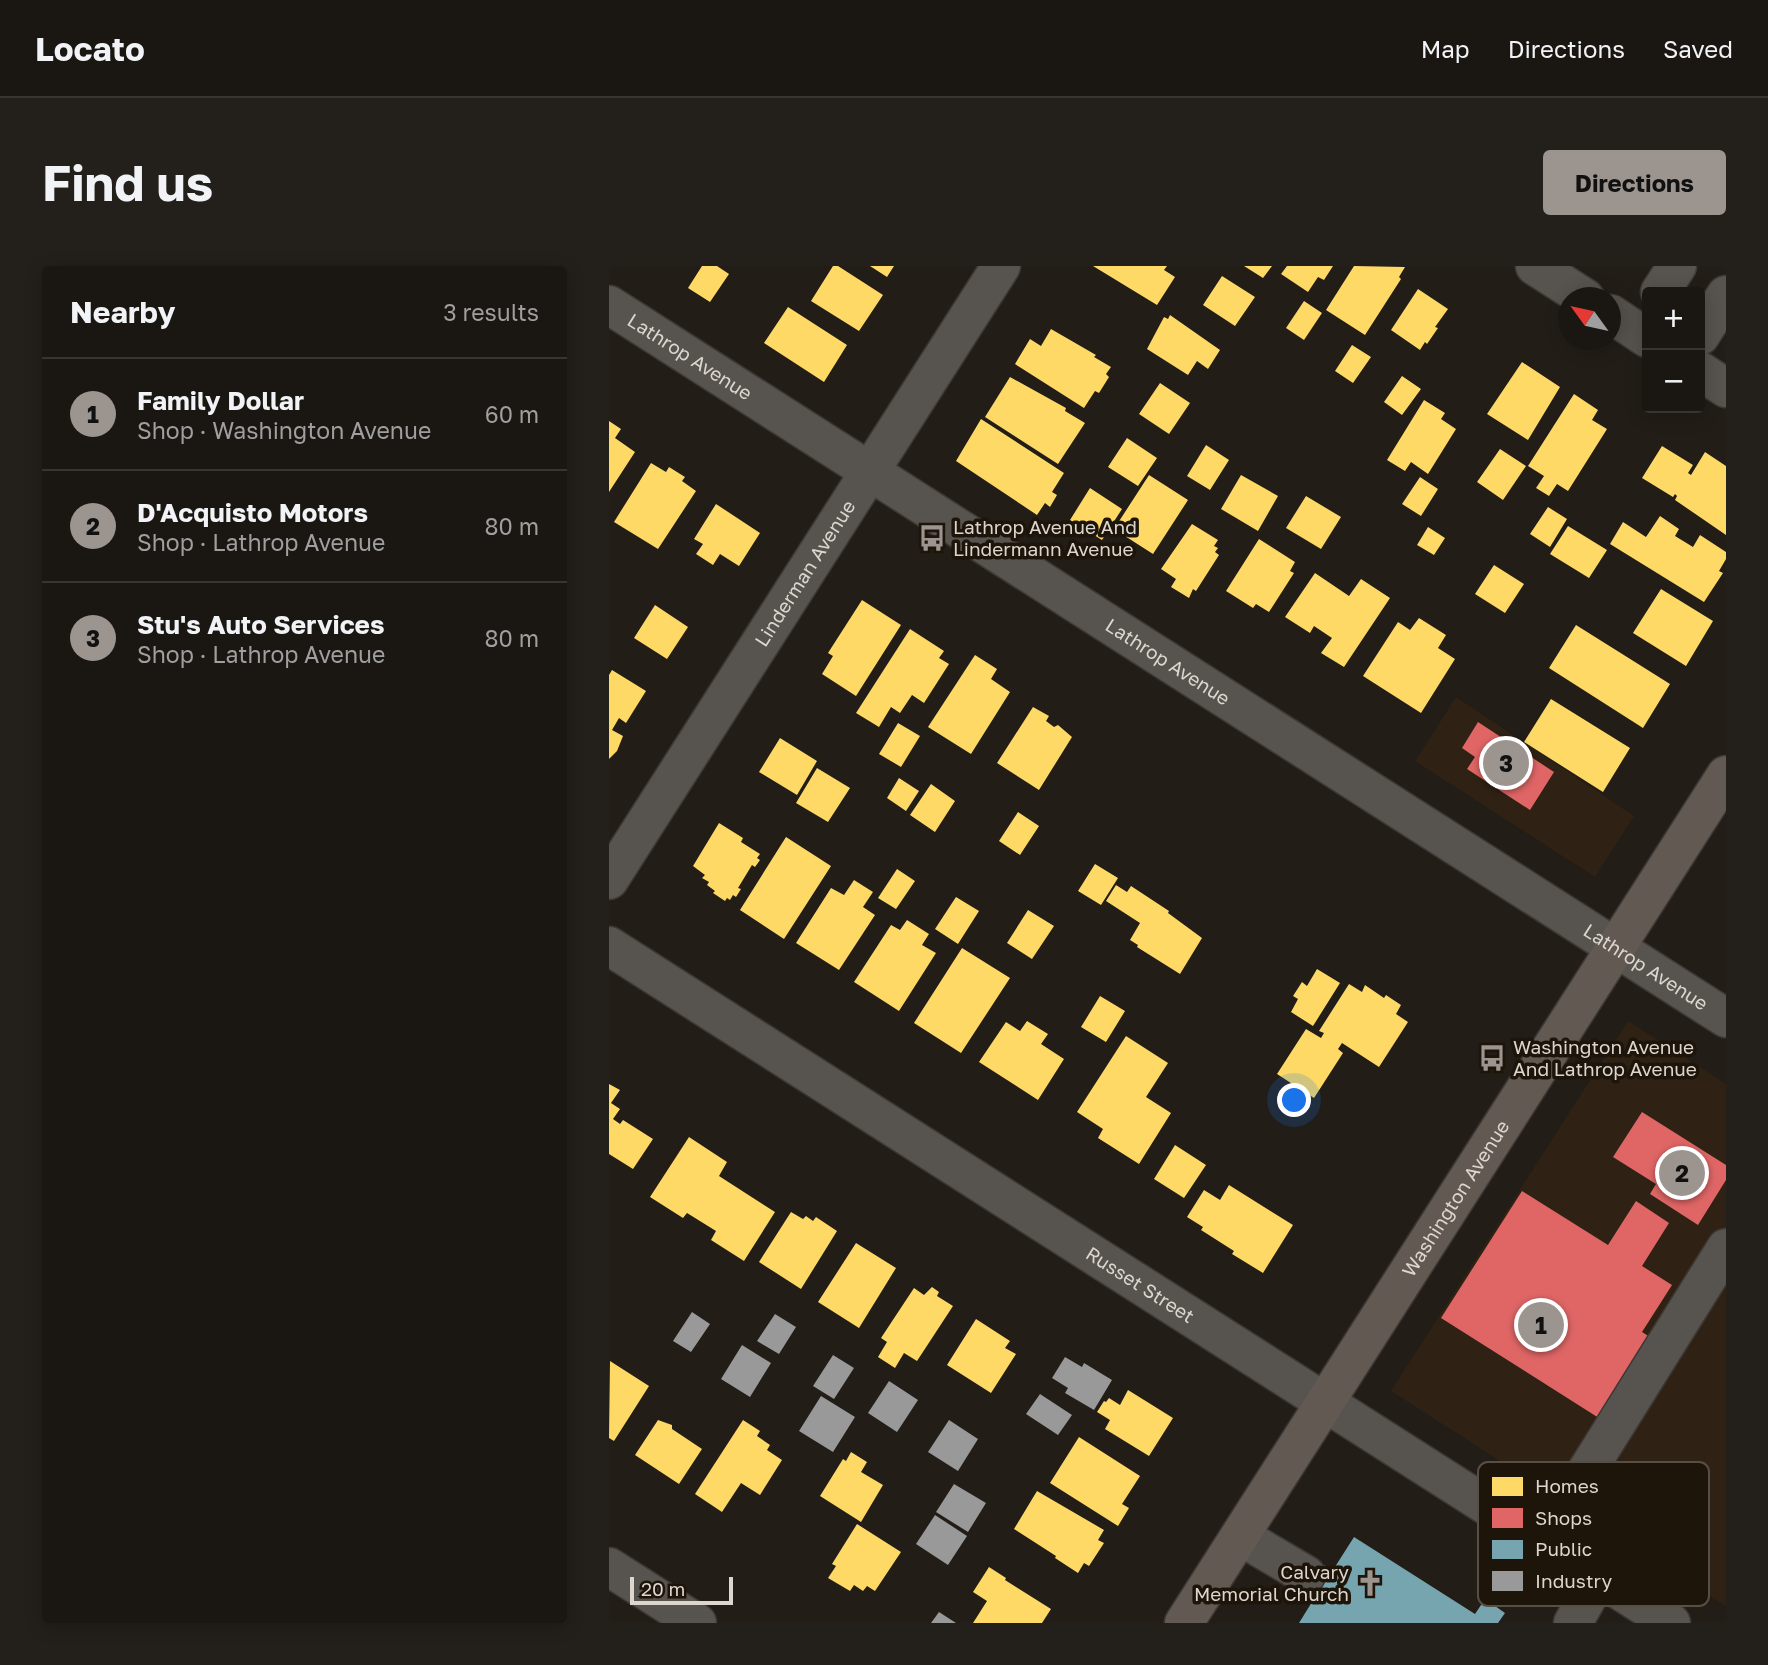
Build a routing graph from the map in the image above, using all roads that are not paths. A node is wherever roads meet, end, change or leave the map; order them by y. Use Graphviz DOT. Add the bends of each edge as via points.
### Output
graph roads {
  1 [pos="1001,266"];
  2 [pos="1535,266"];
  3 [pos="1677,266"];
  4 [pos="1568,287"];
  5 [pos="1663,287"];
  6 [pos="1726,295"];
  7 [pos="609,305"];
  8 [pos="1705,328"];
  9 [pos="1705,374"];
  10 [pos="1726,388"];
  11 [pos="870,471"];
  12 [pos="1726,775"];
  13 [pos="609,880"];
  14 [pos="609,946"];
  15 [pos="1615,947"];
  16 [pos="1726,1018"];
  17 [pos="1726,1248"];
  18 [pos="1325,1403"];
  19 [pos="1592,1462"];
  20 [pos="1478,1500"];
  21 [pos="1240,1536"];
  22 [pos="609,1567"];
  23 [pos="1305,1575"];
  24 [pos="1582,1606"];
  25 [pos="1644,1606"];
  26 [pos="697,1623"];
  27 [pos="1184,1623"];
  28 [pos="1573,1623"];
  29 [pos="1671,1623"];
  1 -- 11 [label="street, Linderman Avenue"];
  2 -- 4 [label="street"];
  3 -- 5 [label="street"];
  6 -- 8 [label="street"];
  7 -- 11 [label="street, Lathrop Avenue"];
  9 -- 10 [label="street"];
  11 -- 13 [label="street, Linderman Avenue"];
  11 -- 15 [label="street, Lathrop Avenue"];
  12 -- 15 [label="main road, Washington Avenue"];
  14 -- 18 [label="street, Russet Street"];
  15 -- 16 [label="street, Lathrop Avenue"];
  15 -- 18 [label="main road, Washington Avenue"];
  17 -- 19 [label="street"];
  18 -- 20 [label="street, Russet Street"];
  18 -- 21 [label="main road, Washington Avenue"];
  21 -- 23 [label="street"];
  21 -- 27 [label="main road, Washington Avenue"];
  22 -- 26 [label="street"];
  24 -- 28 [label="street"];
  25 -- 29 [label="street, Russet Street"];
}
